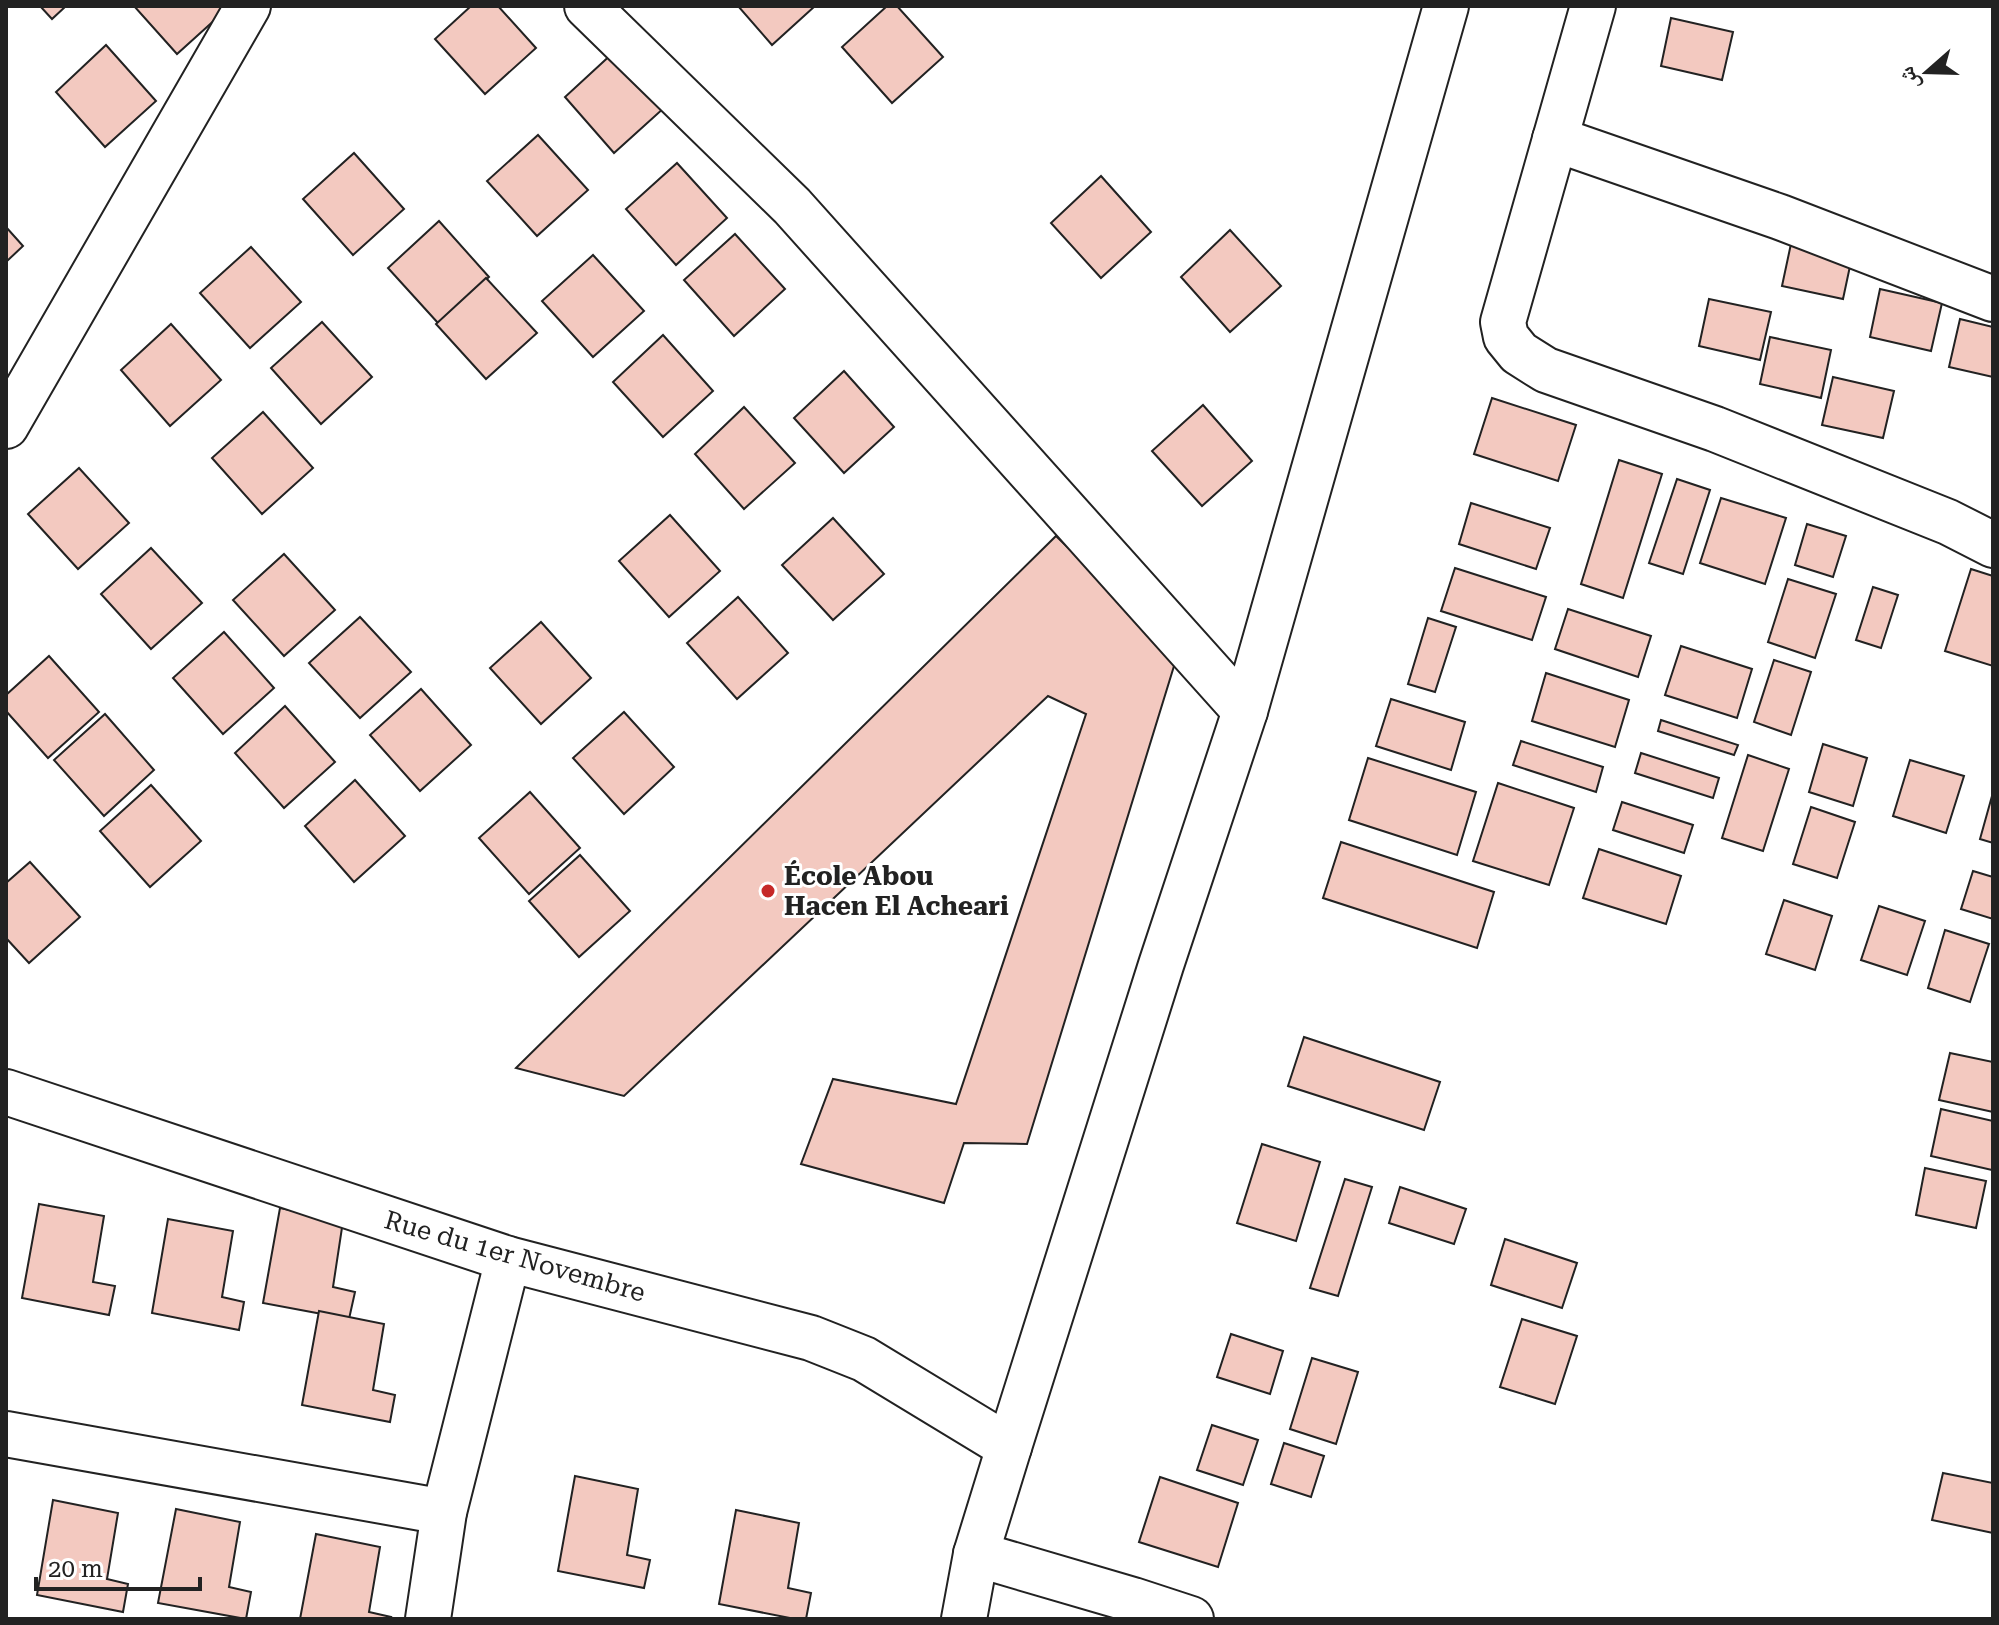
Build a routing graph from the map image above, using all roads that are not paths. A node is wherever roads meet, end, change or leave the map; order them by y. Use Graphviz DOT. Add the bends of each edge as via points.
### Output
graph roads {
  1 [pos="248,6"];
  2 [pos="587,6"];
  3 [pos="1446,6"];
  4 [pos="1593,6"];
  5 [pos="1555,139"];
  6 [pos="1993,299"];
  7 [pos="6,426"];
  8 [pos="1993,545"];
  9 [pos="1245,711"];
  10 [pos="6,1092"];
  11 [pos="508,1259"];
  12 [pos="6,1434"];
  13 [pos="1009,1447"];
  14 [pos="444,1512"];
  15 [pos="976,1554"];
  16 [pos="428,1619"];
  17 [pos="964,1619"];
  18 [pos="1191,1619"];
  1 -- 7 [label="street"];
  2 -- 9 [label="street" via="792,206"];
  3 -- 9 [label="street"];
  4 -- 5 [label="street"];
  5 -- 6 [label="street"];
  5 -- 8 [label="street" via="1503,322 1506,337 1519,353 1546,370 1715,429"];
  9 -- 13 [label="street"];
  10 -- 11 [label="street, Rue du 1er Novembre"];
  11 -- 13 [label="street, Rue du 1er Novembre" via="811,1338 864,1359"];
  11 -- 14 [label="street"];
  12 -- 14 [label="street"];
  13 -- 15 [label="street"];
  14 -- 16 [label="street"];
  15 -- 17 [label="street"];
  15 -- 18 [label="street"];
}
